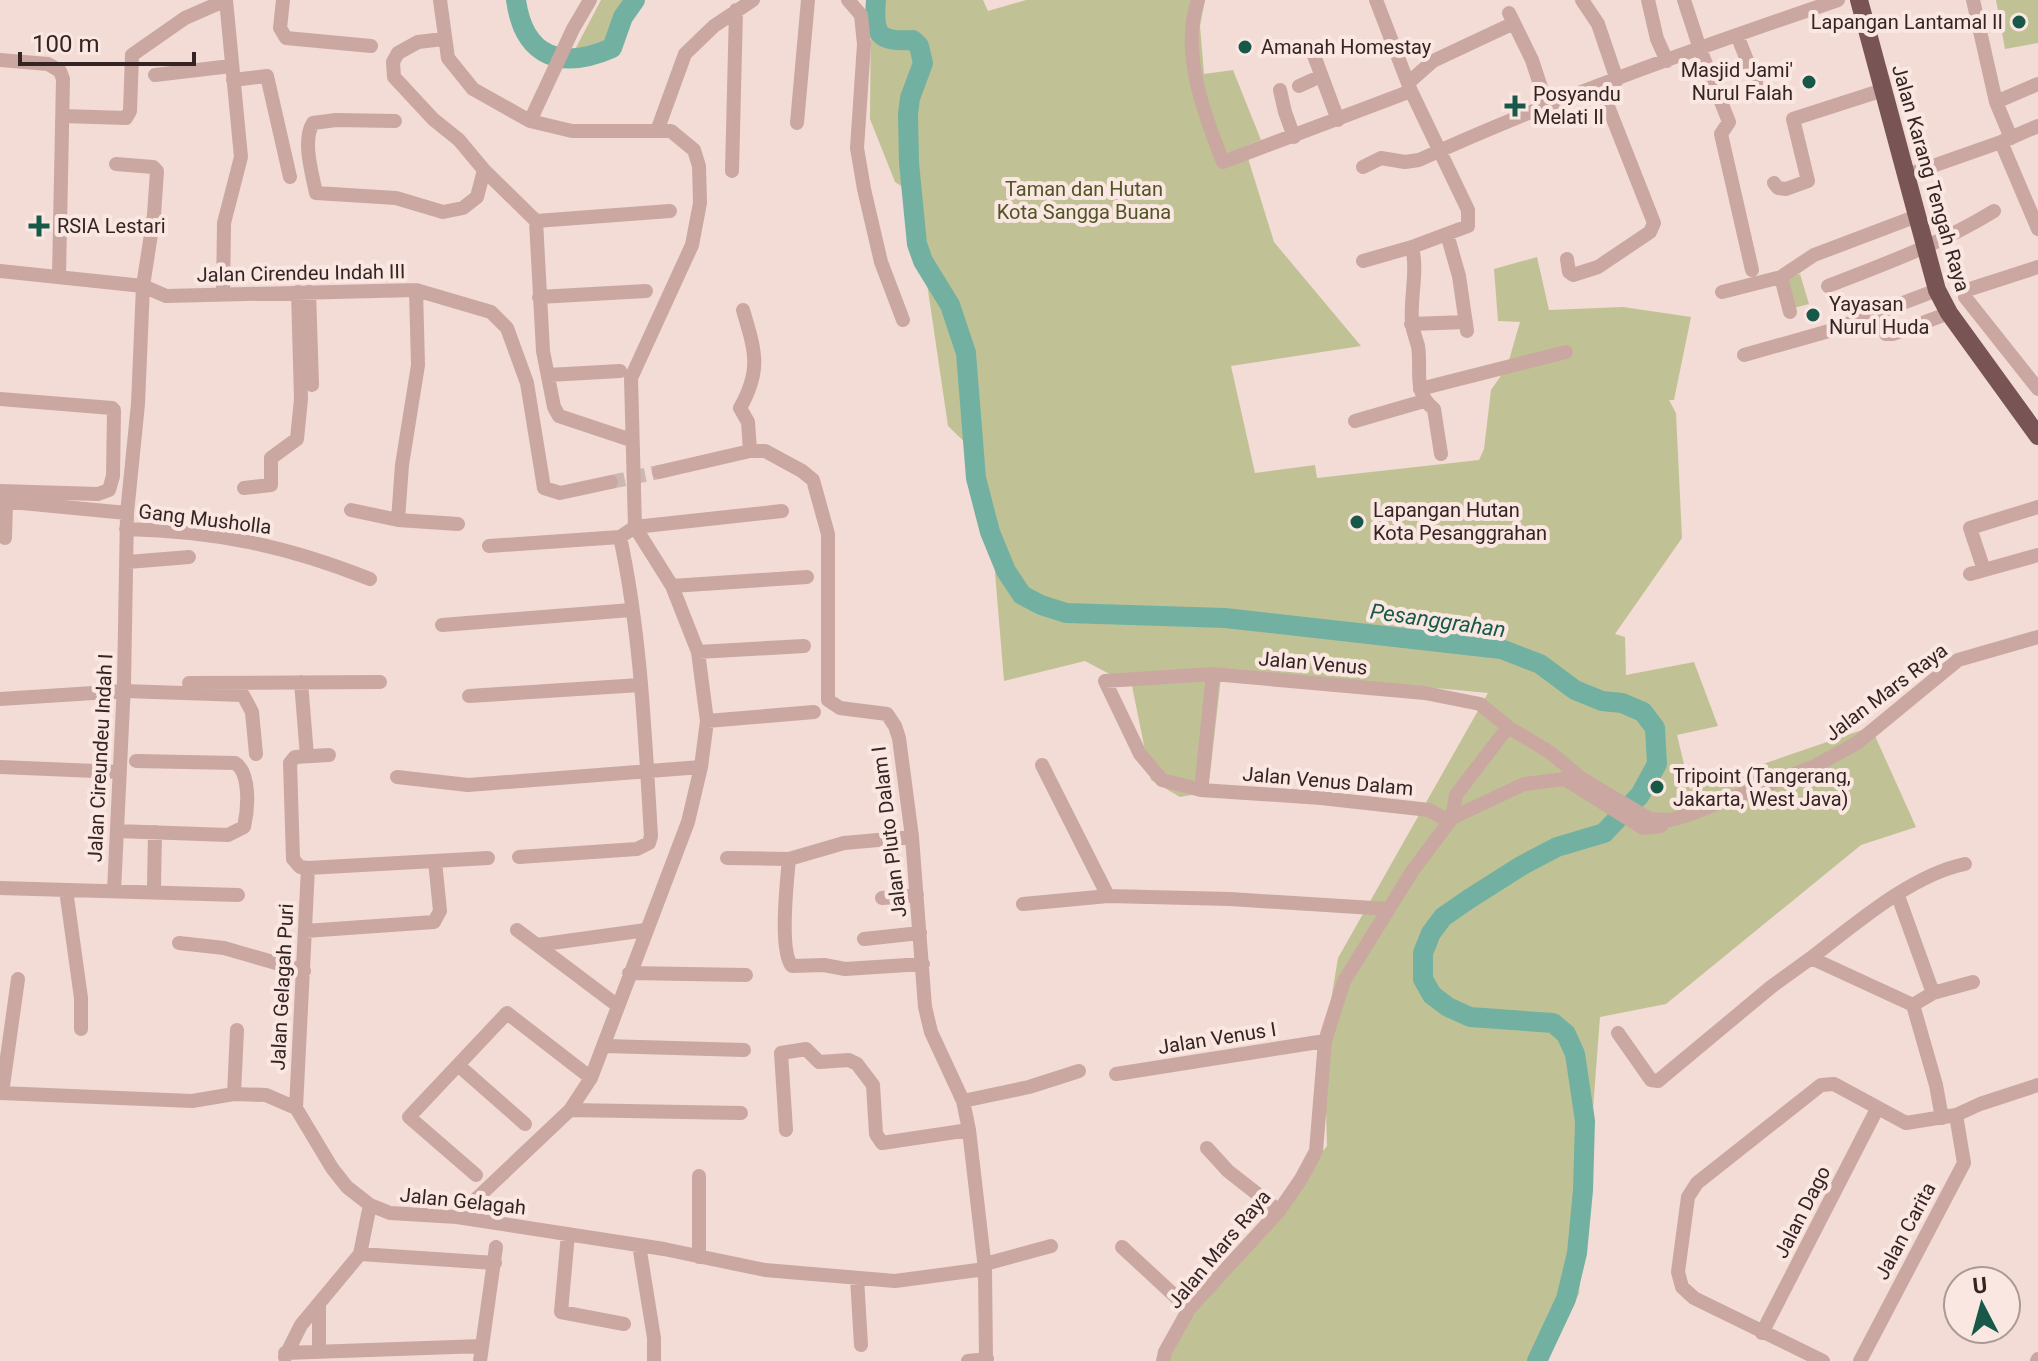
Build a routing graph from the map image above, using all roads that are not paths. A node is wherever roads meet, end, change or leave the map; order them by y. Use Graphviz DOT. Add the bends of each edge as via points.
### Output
graph roads {
  1 [pos="226,0"];
  2 [pos="283,0"];
  3 [pos="440,0"];
  4 [pos="590,0"];
  5 [pos="753,0"];
  6 [pos="808,0"];
  7 [pos="848,0"];
  8 [pos="1198,0"];
  9 [pos="1376,0"];
  10 [pos="1582,0"];
  11 [pos="1648,0"];
  12 [pos="1684,0"];
  13 [pos="1838,0"];
  14 [pos="1859,0"];
  15 [pos="1973,0"];
  16 [pos="736,10"];
  17 [pos="1737,35"];
  18 [pos="443,39"];
  19 [pos="371,46"];
  20 [pos="1700,49"];
  21 [pos="1312,50"];
  22 [pos="0,60"];
  23 [pos="1667,61"];
  24 [pos="232,73"];
  25 [pos="155,75"];
  26 [pos="1321,76"];
  27 [pos="1617,80"];
  28 [pos="1756,83"];
  29 [pos="2038,84"];
  30 [pos="1299,86"];
  31 [pos="1600,86"];
  32 [pos="1409,87"];
  33 [pos="1280,90"];
  34 [pos="1883,90"];
  35 [pos="1996,102"];
  36 [pos="1547,106"];
  37 [pos="63,116"];
  38 [pos="1338,120"];
  39 [pos="395,121"];
  40 [pos="530,121"];
  41 [pos="797,123"];
  42 [pos="2038,126"];
  43 [pos="657,131"];
  44 [pos="1294,137"];
  45 [pos="2006,140"];
  46 [pos="1438,151"];
  47 [pos="116,164"];
  48 [pos="1363,167"];
  49 [pos="484,170"];
  50 [pos="732,171"];
  51 [pos="1907,175"];
  52 [pos="290,177"];
  53 [pos="1774,183"];
  54 [pos="670,211"];
  55 [pos="1994,211"];
  56 [pos="1917,216"];
  57 [pos="536,221"];
  58 [pos="2038,229"];
  59 [pos="1447,234"];
  60 [pos="1412,247"];
  61 [pos="1925,248"];
  62 [pos="1567,259"];
  63 [pos="1363,261"];
  64 [pos="2038,267"];
  65 [pos="1752,270"];
  66 [pos="0,271"];
  67 [pos="59,275"];
  68 [pos="1781,277"];
  69 [pos="143,286"];
  70 [pos="1828,286"];
  71 [pos="416,290"];
  72 [pos="1937,290"];
  73 [pos="646,291"];
  74 [pos="304,292"];
  75 [pos="1722,292"];
  76 [pos="223,294"];
  77 [pos="539,297"];
  78 [pos="743,310"];
  79 [pos="1880,311"];
  80 [pos="1790,312"];
  81 [pos="1949,313"];
  82 [pos="903,320"];
  83 [pos="1411,324"];
  84 [pos="1566,352"];
  85 [pos="1744,355"];
  86 [pos="620,371"];
  87 [pos="548,375"];
  88 [pos="312,385"];
  89 [pos="2038,389"];
  90 [pos="1422,395"];
  91 [pos="0,399"];
  92 [pos="1355,421"];
  93 [pos="2038,436"];
  94 [pos="631,440"];
  95 [pos="750,451"];
  96 [pos="1441,454"];
  97 [pos="659,472"];
  98 [pos="611,482"];
  99 [pos="244,488"];
  100 [pos="2,498"];
  101 [pos="2038,507"];
  102 [pos="351,510"];
  103 [pos="782,511"];
  104 [pos="127,513"];
  105 [pos="398,520"];
  106 [pos="458,524"];
  107 [pos="635,527"];
  108 [pos="126,529"];
  109 [pos="620,537"];
  110 [pos="5,538"];
  111 [pos="489,546"];
  112 [pos="2038,555"];
  113 [pos="189,557"];
  114 [pos="128,562"];
  115 [pos="807,577"];
  116 [pos="370,579"];
  117 [pos="672,586"];
  118 [pos="631,610"];
  119 [pos="442,625"];
  120 [pos="2037,639"];
  121 [pos="804,646"];
  122 [pos="698,652"];
  123 [pos="1213,674"];
  124 [pos="1105,681"];
  125 [pos="301,682"];
  126 [pos="380,682"];
  127 [pos="640,685"];
  128 [pos="124,688"];
  129 [pos="469,696"];
  130 [pos="0,699"];
  131 [pos="814,712"];
  132 [pos="707,721"];
  133 [pos="1508,727"];
  134 [pos="256,754"];
  135 [pos="329,755"];
  136 [pos="307,756"];
  137 [pos="136,761"];
  138 [pos="1042,765"];
  139 [pos="0,767"];
  140 [pos="696,768"];
  141 [pos="652,771"];
  142 [pos="120,772"];
  143 [pos="397,777"];
  144 [pos="1201,790"];
  145 [pos="1609,799"];
  146 [pos="1450,819"];
  147 [pos="117,831"];
  148 [pos="155,832"];
  149 [pos="912,837"];
  150 [pos="519,857"];
  151 [pos="488,858"];
  152 [pos="727,858"];
  153 [pos="789,859"];
  154 [pos="435,861"];
  155 [pos="1965,864"];
  156 [pos="308,868"];
  157 [pos="154,887"];
  158 [pos="0,888"];
  159 [pos="66,890"];
  160 [pos="114,891"];
  161 [pos="238,895"];
  162 [pos="917,895"];
  163 [pos="1108,896"];
  164 [pos="1898,896"];
  165 [pos="882,898"];
  166 [pos="1023,904"];
  167 [pos="1389,909"];
  168 [pos="517,930"];
  169 [pos="646,930"];
  170 [pos="305,931"];
  171 [pos="920,933"];
  172 [pos="864,939"];
  173 [pos="179,943"];
  174 [pos="537,945"];
  175 [pos="1811,958"];
  176 [pos="923,964"];
  177 [pos="304,971"];
  178 [pos="629,973"];
  179 [pos="746,975"];
  180 [pos="18,979"];
  181 [pos="1973,982"];
  182 [pos="1933,993"];
  183 [pos="1913,1005"];
  184 [pos="618,1006"];
  185 [pos="81,1029"];
  186 [pos="237,1030"];
  187 [pos="1618,1033"];
  188 [pos="1325,1041"];
  189 [pos="605,1046"];
  190 [pos="744,1050"];
  191 [pos="458,1065"];
  192 [pos="1079,1071"];
  193 [pos="1116,1074"];
  194 [pos="591,1078"];
  195 [pos="2038,1085"];
  196 [pos="1,1093"];
  197 [pos="234,1094"];
  198 [pos="963,1101"];
  199 [pos="296,1108"];
  200 [pos="1877,1109"];
  201 [pos="570,1110"];
  202 [pos="741,1113"];
  203 [pos="1949,1116"];
  204 [pos="525,1124"];
  205 [pos="786,1130"];
  206 [pos="969,1130"];
  207 [pos="1207,1148"];
  208 [pos="476,1175"];
  209 [pos="699,1176"];
  210 [pos="370,1205"];
  211 [pos="1279,1211"];
  212 [pos="457,1217"];
  213 [pos="568,1234"];
  214 [pos="639,1245"];
  215 [pos="1051,1246"];
  216 [pos="496,1247"];
  217 [pos="1122,1247"];
  218 [pos="360,1254"];
  219 [pos="699,1257"];
  220 [pos="495,1263"];
  221 [pos="985,1266"];
  222 [pos="857,1278"];
  223 [pos="319,1304"];
  224 [pos="1189,1309"];
  225 [pos="624,1324"];
  226 [pos="1762,1333"];
  227 [pos="861,1345"];
  228 [pos="319,1350"];
  229 [pos="481,1353"];
  230 [pos="285,1357"];
  231 [pos="987,1360"];
  232 [pos="654,1361"];
  233 [pos="968,1361"];
  234 [pos="1163,1361"];
  235 [pos="1823,1361"];
  236 [pos="1860,1361"];
  1 -- 24 [label="street"];
  1 -- 37 [label="street" via="185,18 132,55 126,118"];
  2 -- 19 [label="street" via="280,28 286,38"];
  3 -- 18 [label="street"];
  4 -- 40 [label="street"];
  5 -- 16 [label="street"];
  6 -- 41 [label="street"];
  7 -- 82 [label="street" via="861,15 864,44 857,148 861,176 881,262"];
  8 -- 44 [label="street" via="1193,67 1223,162"];
  9 -- 32 [label="street"];
  10 -- 27 [label="street" via="1598,24"];
  11 -- 23 [label="street"];
  12 -- 20 [label="street"];
  13 -- 17 [label="street"];
  14 -- 34 [label="main road, Jalan Karang Tengah Raya"];
  15 -- 35 [label="street"];
  16 -- 43 [label="street" via="685,54"];
  16 -- 50 [label="street"];
  17 -- 20 [label="street"];
  17 -- 28 [label="street"];
  18 -- 40 [label="street" via="448,58 473,89"];
  18 -- 49 [label="street" via="418,42 398,53 394,77"];
  20 -- 23 [label="street"];
  20 -- 65 [label="street" via="1729,122 1721,134"];
  21 -- 26 [label="street"];
  22 -- 37 [label="street" via="48,64 60,71"];
  23 -- 27 [label="street"];
  24 -- 25 [label="street"];
  24 -- 52 [label="street" via="267,76"];
  24 -- 76 [label="street" via="241,157 224,223"];
  26 -- 30 [label="street"];
  26 -- 38 [label="street"];
  27 -- 31 [label="street"];
  29 -- 35 [label="street"];
  31 -- 36 [label="street"];
  31 -- 62 [label="street" via="1654,223 1650,232 1598,267 1573,275"];
  32 -- 36 [label="street" via="1433,61 1512,18"];
  32 -- 38 [label="street"];
  32 -- 46 [label="street"];
  33 -- 44 [label="street"];
  34 -- 51 [label="main road, Jalan Karang Tengah Raya"];
  34 -- 53 [label="street" via="1793,119 1808,181 1786,189"];
  35 -- 45 [label="street"];
  36 -- 46 [label="street"];
  37 -- 67 [label="street"];
  38 -- 44 [label="street"];
  39 -- 49 [label="street" via="313,123 310,163 316,193 396,198 443,212 463,208 477,197"];
  40 -- 43 [label="street" via="572,131"];
  42 -- 45 [label="street"];
  43 -- 94 [label="street" via="671,131 694,150 700,203 692,245 631,378"];
  45 -- 51 [label="street"];
  45 -- 58 [label="street"];
  46 -- 48 [label="street" via="1405,162 1381,158"];
  46 -- 59 [label="street" via="1468,210 1468,226"];
  47 -- 69 [label="street, Jalan Cireundeu Indah I" via="157,171"];
  49 -- 57 [label="street"];
  51 -- 56 [label="main road, Jalan Karang Tengah Raya"];
  54 -- 57 [label="street"];
  55 -- 61 [label="street"];
  56 -- 61 [label="main road, Jalan Karang Tengah Raya"];
  56 -- 68 [label="street" via="1814,255"];
  57 -- 77 [label="street"];
  59 -- 60 [label="street"];
  59 -- 83 [label="street" via="1466,326"];
  60 -- 63 [label="street"];
  60 -- 83 [label="street"];
  61 -- 70 [label="street"];
  61 -- 72 [label="main road, Jalan Karang Tengah Raya"];
  64 -- 89 [label="street" via="1967,290 1965,297"];
  66 -- 67 [label="street, Jalan Cirendeu Indah III"];
  67 -- 69 [label="street, Jalan Cirendeu Indah III"];
  68 -- 75 [label="street"];
  68 -- 80 [label="street"];
  69 -- 76 [label="street, Jalan Cirendeu Indah III" via="166,296"];
  69 -- 104 [label="street, Jalan Cireundeu Indah I"];
  71 -- 74 [label="street, Jalan Cirendeu Indah III"];
  71 -- 98 [label="street, Jalan Cirendeu Indah III" via="491,312 507,328 527,383 544,488 560,493"];
  71 -- 105 [label="street" via="418,365"];
  72 -- 79 [label="street"];
  72 -- 81 [label="main road, Jalan Karang Tengah Raya"];
  73 -- 77 [label="street"];
  74 -- 76 [label="street, Jalan Cirendeu Indah III"];
  74 -- 88 [label="street"];
  74 -- 99 [label="street" via="297,439 271,458 271,485"];
  77 -- 87 [label="street"];
  78 -- 95 [label="street" via="756,354 751,389 740,408 748,422"];
  79 -- 81 [label="street" via="1886,334"];
  79 -- 85 [label="street"];
  81 -- 93 [label="main road, Jalan Karang Tengah Raya"];
  83 -- 90 [label="street"];
  84 -- 90 [label="street"];
  86 -- 87 [label="street"];
  87 -- 94 [label="street" via="559,416"];
  90 -- 92 [label="street"];
  90 -- 96 [label="street" via="1434,409"];
  91 -- 100 [label="street" via="114,410 109,490"];
  94 -- 107 [label="street"];
  95 -- 97 [label="street"];
  95 -- 149 [label="street, Jalan Pluto Dalam I" via="765,451 813,480 828,534 828,700 840,708 887,714 895,726"];
  100 -- 104 [label="street"];
  100 -- 110 [label="street"];
  101 -- 112 [label="street" via="1970,528 1977,572"];
  102 -- 105 [label="street"];
  103 -- 107 [label="street"];
  104 -- 108 [label="street, Jalan Cireundeu Indah I"];
  105 -- 106 [label="street"];
  107 -- 109 [label="street"];
  107 -- 117 [label="street"];
  108 -- 114 [label="street, Jalan Cireundeu Indah I"];
  108 -- 116 [label="street, Gang Musholla" via="248,540"];
  109 -- 111 [label="street"];
  109 -- 118 [label="street"];
  113 -- 114 [label="street"];
  114 -- 128 [label="street, Jalan Cireundeu Indah I"];
  115 -- 117 [label="street"];
  117 -- 122 [label="street"];
  118 -- 119 [label="street"];
  118 -- 127 [label="street"];
  120 -- 145 [label="street, Jalan Mars Raya" via="1958,660 1857,743 1815,766 1688,815 1646,823"];
  121 -- 122 [label="street"];
  122 -- 132 [label="street"];
  123 -- 124 [label="street, Jalan Venus"];
  123 -- 133 [label="street, Jalan Venus" via="1425,693 1480,704"];
  123 -- 144 [label="street"];
  124 -- 144 [label="street, Jalan Venus Dalam" via="1140,754 1162,780"];
  125 -- 126 [label="street"];
  125 -- 128 [label="street"];
  125 -- 136 [label="street"];
  127 -- 129 [label="street"];
  127 -- 141 [label="street"];
  128 -- 130 [label="street"];
  128 -- 134 [label="street" via="243,695 252,712"];
  128 -- 142 [label="street, Jalan Cireundeu Indah I"];
  131 -- 132 [label="street"];
  132 -- 140 [label="street"];
  133 -- 145 [label="street, Jalan Mars Raya"];
  133 -- 146 [label="street, Jalan Mars Raya" via="1456,795"];
  135 -- 136 [label="street"];
  136 -- 156 [label="street" via="290,763 293,859"];
  137 -- 148 [label="street" via="235,763 245,775 245,821 237,833"];
  138 -- 163 [label="street"];
  139 -- 142 [label="street"];
  140 -- 141 [label="street"];
  140 -- 169 [label="street" via="688,822"];
  141 -- 143 [label="street" via="468,785"];
  141 -- 150 [label="street" via="651,836 644,848"];
  142 -- 147 [label="street, Jalan Cireundeu Indah I"];
  144 -- 146 [label="street, Jalan Venus Dalam" via="1429,810"];
  145 -- 146 [label="street, Jalan Mars Raya" via="1565,779 1532,781"];
  146 -- 167 [label="street, Jalan Mars Raya"];
  147 -- 148 [label="street"];
  147 -- 160 [label="street, Jalan Cireundeu Indah I"];
  148 -- 157 [label="street"];
  149 -- 153 [label="street" via="844,843"];
  149 -- 162 [label="street, Jalan Pluto Dalam I"];
  151 -- 154 [label="street"];
  152 -- 153 [label="street"];
  153 -- 176 [label="street" via="786,933 792,966"];
  154 -- 156 [label="street"];
  154 -- 170 [label="street" via="440,911 434,922"];
  155 -- 164 [label="street" via="1926,878"];
  156 -- 170 [label="street, Jalan Gelagah Puri"];
  158 -- 159 [label="street, Jalan Cireundeu Indah I"];
  159 -- 160 [label="street, Jalan Cireundeu Indah I"];
  159 -- 185 [label="street"];
  160 -- 161 [label="street"];
  162 -- 165 [label="street"];
  162 -- 171 [label="street, Jalan Pluto Dalam I"];
  163 -- 166 [label="street"];
  163 -- 167 [label="street"];
  164 -- 175 [label="street"];
  164 -- 182 [label="street"];
  167 -- 188 [label="street, Jalan Mars Raya" via="1344,981"];
  168 -- 174 [label="street"];
  169 -- 174 [label="street"];
  169 -- 178 [label="street"];
  170 -- 177 [label="street, Jalan Gelagah Puri"];
  171 -- 172 [label="street"];
  171 -- 176 [label="street, Jalan Pluto Dalam I"];
  173 -- 177 [label="street" via="224,948"];
  174 -- 184 [label="street"];
  175 -- 183 [label="street"];
  175 -- 187 [label="street" via="1658,1081 1651,1080"];
  176 -- 198 [label="street, Jalan Pluto Dalam I" via="931,1032"];
  177 -- 199 [label="street, Jalan Gelagah Puri"];
  178 -- 179 [label="street"];
  178 -- 184 [label="street"];
  180 -- 196 [label="street"];
  181 -- 182 [label="street"];
  182 -- 183 [label="street"];
  183 -- 203 [label="street, Jalan Carita"];
  184 -- 189 [label="street"];
  186 -- 197 [label="street"];
  188 -- 193 [label="street, Jalan Venus I"];
  188 -- 211 [label="street, Jalan Mars Raya" via="1316,1151"];
  189 -- 190 [label="street"];
  189 -- 194 [label="street"];
  191 -- 194 [label="street" via="507,1013"];
  191 -- 204 [label="street"];
  191 -- 208 [label="street" via="409,1117"];
  192 -- 198 [label="street"];
  194 -- 201 [label="street"];
  195 -- 203 [label="street"];
  196 -- 197 [label="street" via="192,1101"];
  197 -- 199 [label="street" via="266,1095"];
  198 -- 206 [label="street, Jalan Pluto Dalam I"];
  199 -- 210 [label="street, Jalan Gelagah" via="332,1168"];
  200 -- 203 [label="street" via="1906,1123"];
  200 -- 226 [label="street, Jalan Dago"];
  200 -- 226 [label="street" via="1834,1084 1821,1085 1697,1183 1688,1197 1678,1272 1682,1287"];
  201 -- 202 [label="street"];
  201 -- 212 [label="street"];
  203 -- 236 [label="street, Jalan Carita" via="1964,1163"];
  205 -- 206 [label="street" via="781,1053 806,1049 819,1062 857,1064 873,1085 876,1134 882,1143"];
  206 -- 221 [label="street, Jalan Pluto Dalam I"];
  207 -- 211 [label="street"];
  209 -- 219 [label="street"];
  210 -- 212 [label="street, Jalan Gelagah" via="390,1213"];
  210 -- 218 [label="street"];
  211 -- 224 [label="street, Jalan Mars Raya"];
  212 -- 213 [label="street, Jalan Gelagah"];
  213 -- 214 [label="street, Jalan Gelagah"];
  213 -- 225 [label="street" via="561,1312"];
  214 -- 219 [label="street, Jalan Gelagah"];
  214 -- 232 [label="street"];
  215 -- 221 [label="street, Jalan Gelagah"];
  216 -- 220 [label="street"];
  217 -- 224 [label="street"];
  218 -- 220 [label="street"];
  218 -- 223 [label="street"];
  219 -- 222 [label="street, Jalan Gelagah" via="765,1270"];
  220 -- 229 [label="street"];
  221 -- 222 [label="street, Jalan Gelagah" via="895,1281"];
  221 -- 231 [label="street, Jalan Pluto Dalam I"];
  222 -- 227 [label="street"];
  223 -- 228 [label="street"];
  223 -- 230 [label="street"];
  224 -- 234 [label="street, Jalan Mars Raya"];
  226 -- 235 [label="street"];
  228 -- 229 [label="street"];
  228 -- 230 [label="street"];
  231 -- 233 [label="street"];
}
